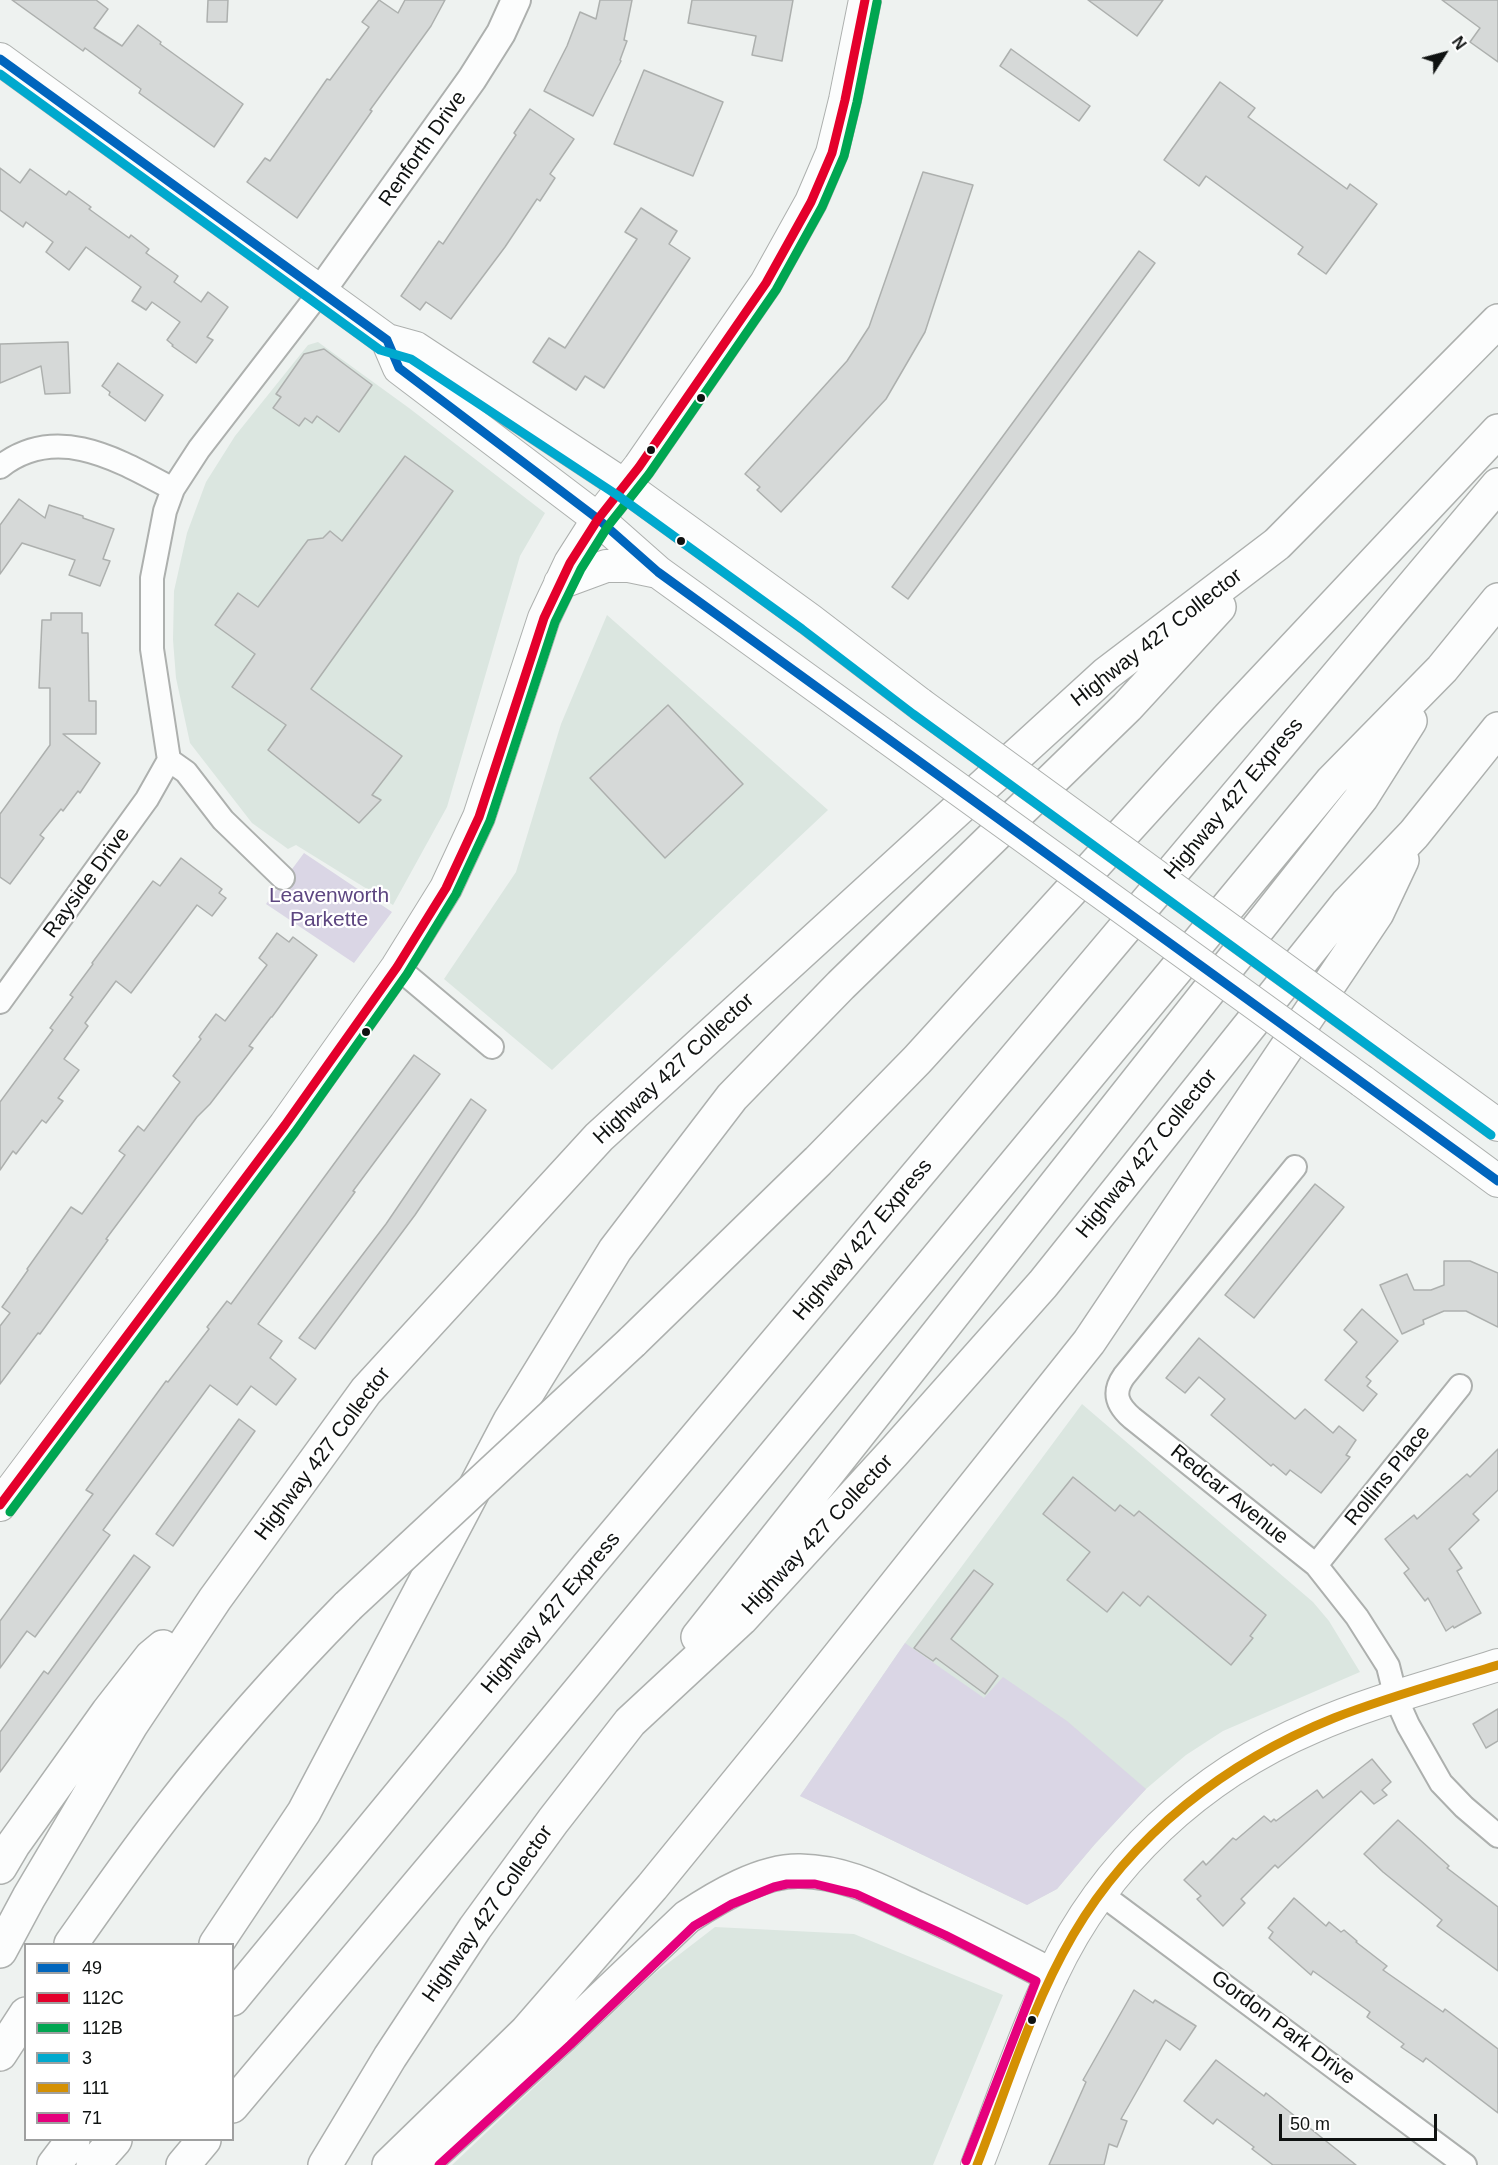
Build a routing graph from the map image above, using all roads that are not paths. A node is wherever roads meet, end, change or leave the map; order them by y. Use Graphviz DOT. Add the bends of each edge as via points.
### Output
graph roads {
  1 [pos="516,0"];
  2 [pos="865,0"];
  3 [pos="0,58"];
  4 [pos="320,292"];
  5 [pos="1498,321"];
  6 [pos="387,340"];
  7 [pos="1498,431"];
  8 [pos="0,467"];
  9 [pos="624,485"];
  10 [pos="1498,485"];
  11 [pos="173,489"];
  12 [pos="598,519"];
  13 [pos="1277,544"];
  14 [pos="658,572"];
  15 [pos="560,583"];
  16 [pos="1498,600"];
  17 [pos="1442,669"];
  18 [pos="1498,729"];
  19 [pos="168,760"];
  20 [pos="1414,834"];
  21 [pos="283,878"];
  22 [pos="397,967"];
  23 [pos="0,1002"];
  24 [pos="492,1047"];
  25 [pos="1498,1125"];
  26 [pos="1295,1167"];
  27 [pos="1498,1181"];
  28 [pos="1461,1386"];
  29 [pos="0,1505"];
  30 [pos="1316,1565"];
  31 [pos="215,1599"];
  32 [pos="1498,1665"];
  33 [pos="1396,1698"];
  34 [pos="630,1722"];
  35 [pos="1498,1836"];
  36 [pos="0,1867"];
  37 [pos="1100,1893"];
  38 [pos="72,1943"];
  39 [pos="217,1943"];
  40 [pos="0,1951"];
  41 [pos="1051,1975"];
  42 [pos="234,1998"];
  43 [pos="24,2017"];
  44 [pos="0,2054"];
  45 [pos="234,2104"];
  46 [pos="72,2141"];
  47 [pos="113,2141"];
  48 [pos="202,2141"];
  49 [pos="54,2165"];
  50 [pos="93,2165"];
  51 [pos="183,2165"];
  52 [pos="325,2165"];
  53 [pos="389,2165"];
  54 [pos="421,2165"];
  55 [pos="977,2165"];
  56 [pos="1465,2165"];
  1 -- 4 [label="street, Renforth Drive" via="478,71"];
  2 -- 9 [label="main road" via="834,146 812,202 766,283"];
  3 -- 4 [label="main road"];
  4 -- 6 [label="main road"];
  4 -- 11 [label="street" via="213,430"];
  5 -- 13 [label="highway, Highway 427 Collector"];
  6 -- 9 [label="main road" via="416,348"];
  6 -- 12 [label="main road" via="399,368"];
  7 -- 38 [label="highway, bridge" via="1229,717 917,1060 632,1342 296,1659 169,1809"];
  8 -- 11 [label="street" via="42,448 82,448"];
  9 -- 12 [label="main road"];
  9 -- 25 [label="main road, bridge"];
  10 -- 42 [label="highway, Highway 427 Express" via="581,1576"];
  11 -- 19 [label="street" via="165,511 152,589 152,650"];
  12 -- 14 [label="main road"];
  12 -- 15 [label="main road"];
  13 -- 31 [label="highway, Highway 427 Collector" via="1106,674 599,1137 366,1391"];
  13 -- 39 [label="highway" via="1127,707 841,985 732,1097 615,1250 510,1421 304,1812"];
  14 -- 15 [label="main road" via="606,566"];
  14 -- 27 [label="main road, bridge"];
  15 -- 22 [label="main road" via="544,618 472,835 446,888"];
  16 -- 17 [label="highway"];
  17 -- 34 [label="highway" via="1362,797"];
  17 -- 45 [label="highway" via="1332,781"];
  18 -- 20 [label="highway, Highway 427 Collector"];
  19 -- 21 [label="street" via="186,772 223,820"];
  19 -- 23 [label="street, Rayside Drive" via="147,799"];
  20 -- 34 [label="highway, Highway 427 Collector" via="1347,904 1028,1302 741,1619"];
  20 -- 53 [label="highway" via="1377,913 1089,1342 644,1896 526,2032"];
  22 -- 24 [label="street"];
  22 -- 29 [label="main road" via="285,1125"];
  26 -- 30 [label="street, Redcar Avenue" via="1124,1376 1116,1393 1120,1407 1132,1418"];
  28 -- 30 [label="street, Rollins Place"];
  30 -- 33 [label="street, Redcar Avenue" via="1357,1617 1388,1666"];
  31 -- 36 [label="highway" via="137,1675"];
  31 -- 40 [label="highway, Highway 427 Collector" via="131,1725"];
  32 -- 33 [label="main road"];
  33 -- 35 [label="street, Redcar Avenue" via="1442,1783"];
  33 -- 37 [label="main road" via="1284,1740 1212,1783 1154,1832"];
  34 -- 52 [label="highway, Highway 427 Collector" via="475,1928"];
  37 -- 41 [label="main road"];
  37 -- 56 [label="street, Gordon Park Drive"];
  41 -- 54 [label="highway" via="856,1880 798,1871 766,1877 737,1888 687,1917"];
  41 -- 55 [label="main road"];
  43 -- 44 [label="highway"];
  46 -- 49 [label="highway"];
  47 -- 50 [label="highway"];
  48 -- 51 [label="highway"];
}
